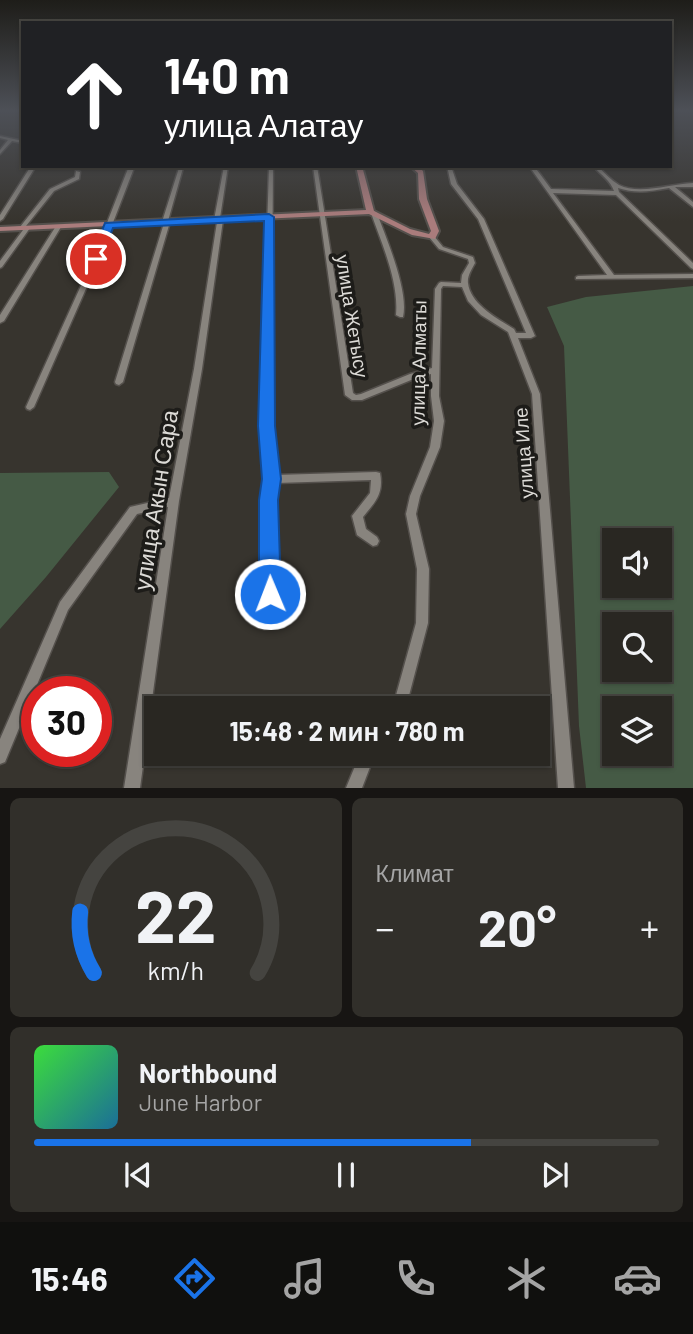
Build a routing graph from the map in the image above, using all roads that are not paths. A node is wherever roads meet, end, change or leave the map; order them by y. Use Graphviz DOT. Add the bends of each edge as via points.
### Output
graph roads {
  1 [pos="33,168"];
  2 [pos="132,168"];
  3 [pos="226,168"];
  4 [pos="271,168"];
  5 [pos="315,168"];
  6 [pos="360,168"];
  7 [pos="416,168"];
  8 [pos="450,168"];
  9 [pos="532,168"];
  10 [pos="597,168"];
  11 [pos="181,169"];
  12 [pos="78,172"];
  13 [pos="693,185"];
  14 [pos="672,188"];
  15 [pos="619,190"];
  16 [pos="548,191"];
  17 [pos="693,205"];
  18 [pos="372,213"];
  19 [pos="321,215"];
  20 [pos="269,217"];
  21 [pos="0,219"];
  22 [pos="218,220"];
  23 [pos="166,222"];
  24 [pos="109,225"];
  25 [pos="58,227"];
  26 [pos="24,228"];
  27 [pos="0,229"];
  28 [pos="432,237"];
  29 [pos="0,266"];
  30 [pos="693,267"];
  31 [pos="693,275"];
  32 [pos="578,278"];
  33 [pos="612,278"];
  34 [pos="464,285"];
  35 [pos="400,315"];
  36 [pos="0,321"];
  37 [pos="513,335"];
  38 [pos="436,370"];
  39 [pos="119,382"];
  40 [pos="30,407"];
  41 [pos="271,479"];
  42 [pos="174,501"];
  43 [pos="373,541"];
  44 [pos="270,594"];
  45 [pos="403,696"];
  46 [pos="0,757"];
  47 [pos="363,766"];
  48 [pos="132,788"];
  49 [pos="354,788"];
  50 [pos="566,788"];
  1 -- 21 [label="street"];
  2 -- 24 [label="street"];
  3 -- 22 [label="street, улица Акын Сара"];
  4 -- 20 [label="street"];
  5 -- 19 [label="street"];
  6 -- 18 [label="street"];
  7 -- 28 [label="street" via="421,172 423,200 432,216"];
  8 -- 37 [label="street" via="454,184 481,219 531,336"];
  9 -- 16 [label="street"];
  10 -- 15 [label="street"];
  11 -- 23 [label="street"];
  12 -- 26 [label="street" via="77,178 52,190"];
  13 -- 14 [label="street"];
  14 -- 15 [label="street"];
  14 -- 17 [label="street"];
  15 -- 16 [label="street"];
  15 -- 30 [label="street"];
  16 -- 33 [label="street"];
  18 -- 19 [label="street"];
  18 -- 28 [label="street" via="395,227"];
  18 -- 35 [label="street" via="398,290"];
  19 -- 20 [label="street"];
  19 -- 38 [label="street, улица Жетысу" via="349,394 362,397"];
  20 -- 22 [label="street"];
  20 -- 41 [label="street" via="266,426"];
  22 -- 23 [label="street"];
  22 -- 42 [label="street, улица Акын Сара"];
  23 -- 24 [label="street"];
  23 -- 39 [label="street"];
  24 -- 25 [label="street"];
  24 -- 40 [label="street"];
  25 -- 26 [label="street"];
  25 -- 36 [label="street"];
  26 -- 27 [label="street"];
  26 -- 29 [label="street"];
  28 -- 34 [label="street" via="441,248 471,258"];
  31 -- 33 [label="street"];
  32 -- 33 [label="street"];
  34 -- 37 [label="street, улица Иле" via="478,306"];
  34 -- 38 [label="street, улица Алматы" via="441,284 438,289"];
  37 -- 50 [label="street, улица Иле" via="536,394"];
  38 -- 45 [label="street, улица Алматы" via="439,421 435,447 411,514 423,569 422,624"];
  41 -- 43 [label="street" via="376,476 375,494 357,516 361,532"];
  41 -- 44 [label="street"];
  42 -- 46 [label="street" via="134,510 64,606"];
  42 -- 48 [label="street, улица Акын Сара"];
  47 -- 49 [label="street"];
}
